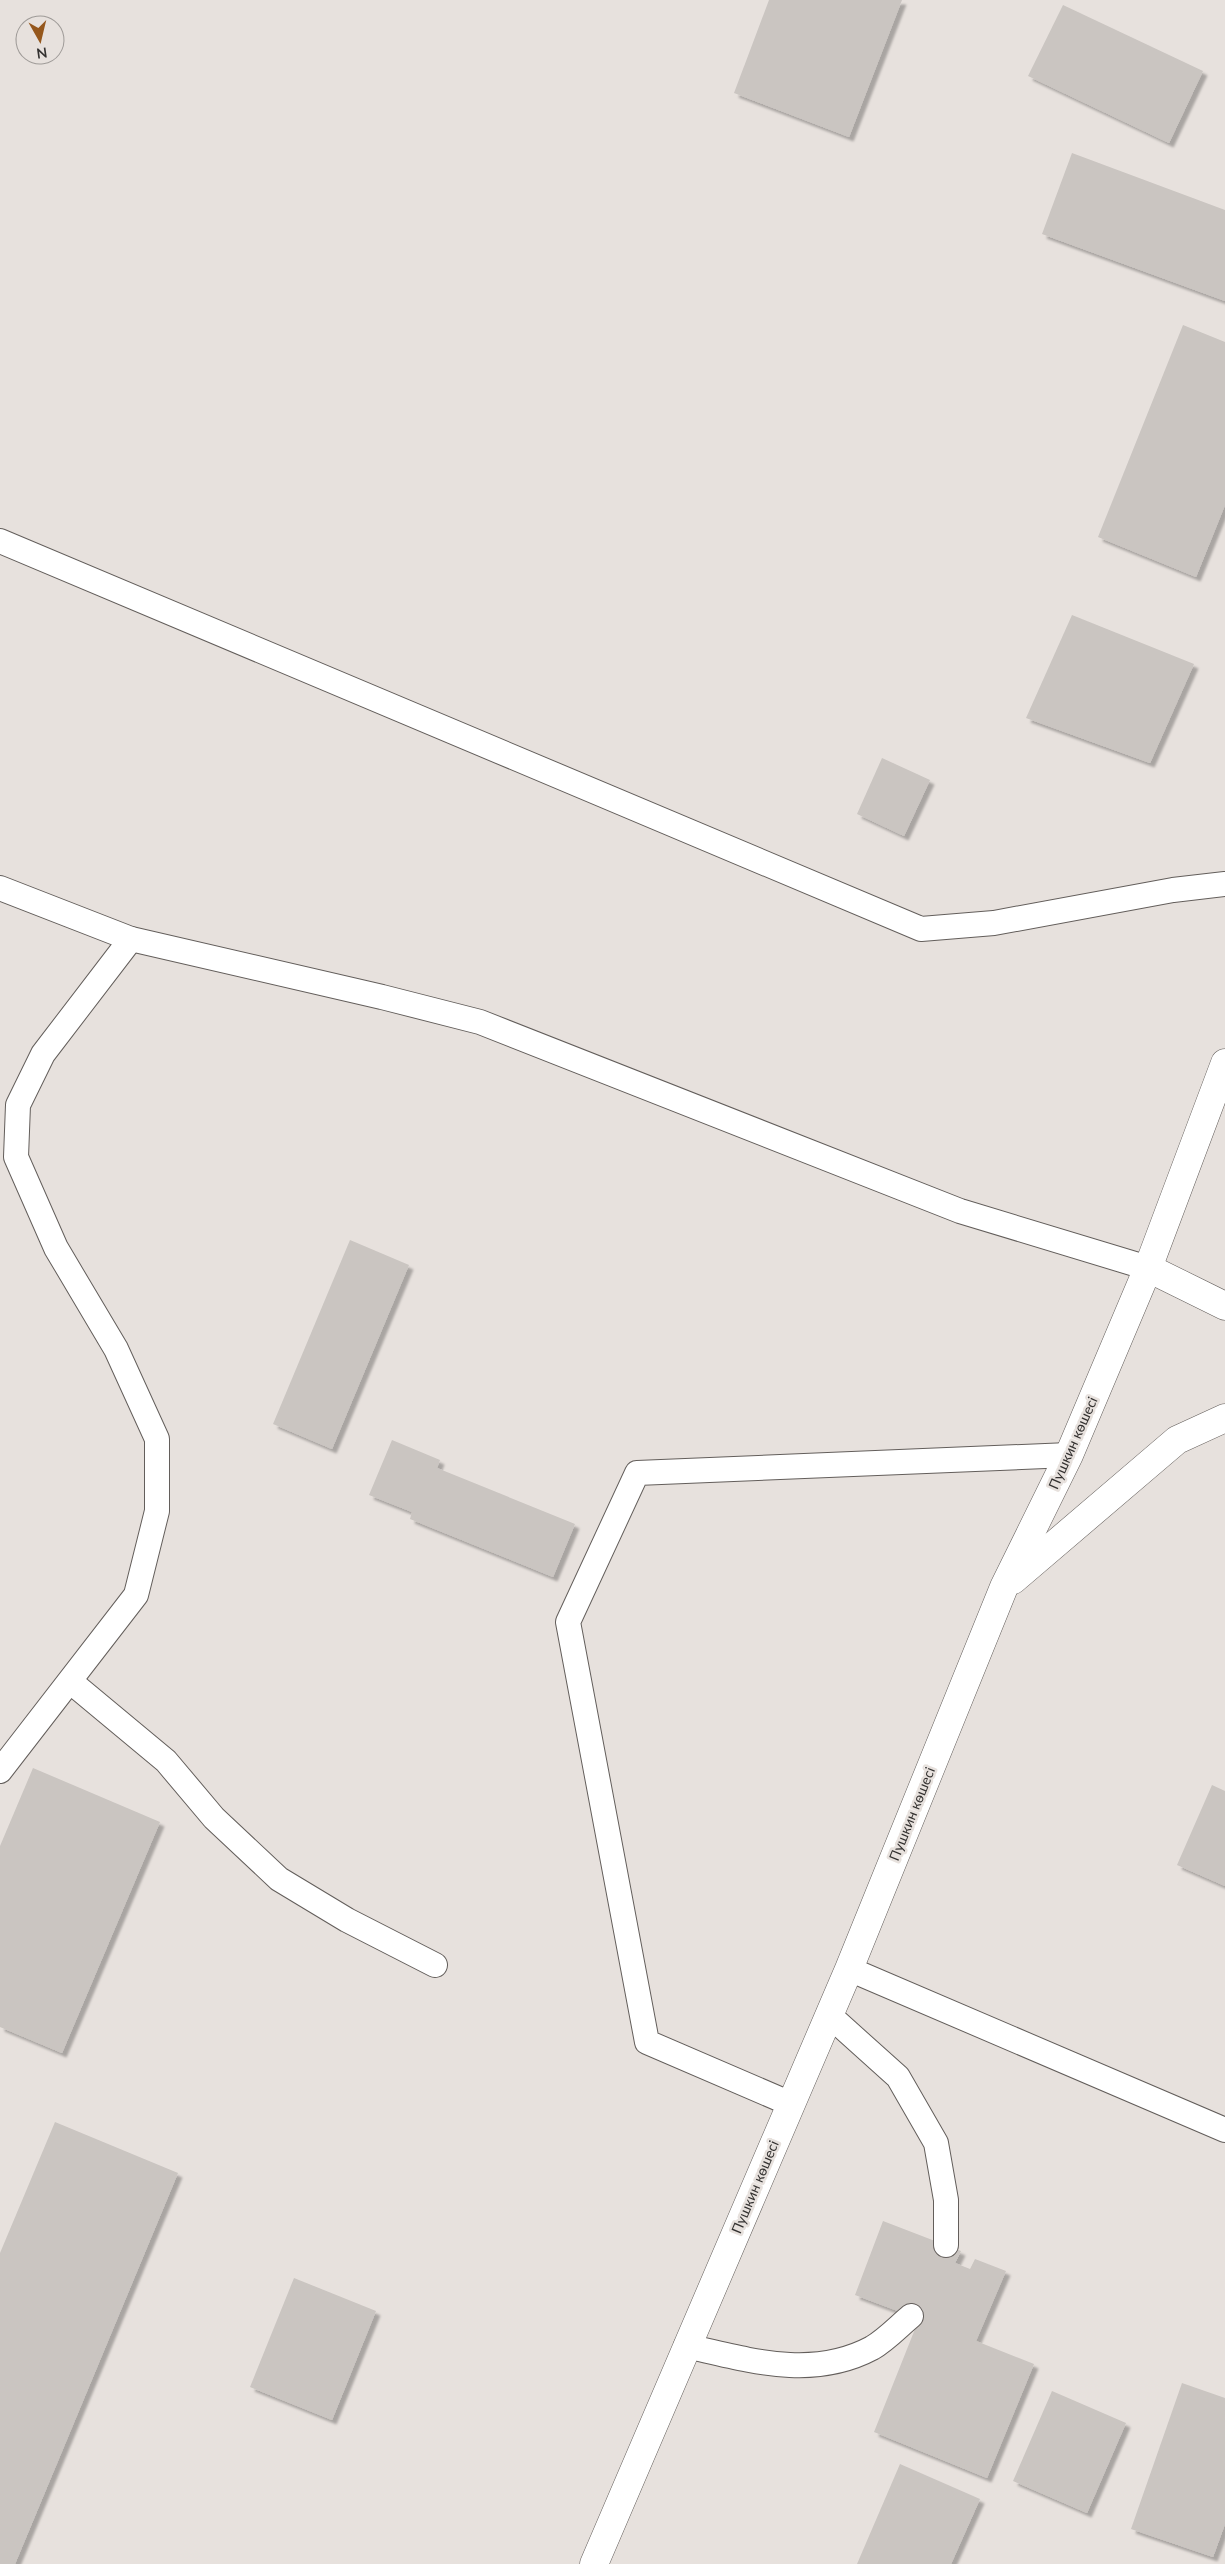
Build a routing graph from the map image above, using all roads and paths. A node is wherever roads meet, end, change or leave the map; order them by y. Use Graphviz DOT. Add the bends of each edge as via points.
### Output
graph roads {
  1 [pos="0,541"];
  2 [pos="1225,884"];
  3 [pos="0,888"];
  4 [pos="131,939"];
  5 [pos="1225,1063"];
  6 [pos="1148,1268"];
  7 [pos="1225,1306"];
  8 [pos="1225,1418"];
  9 [pos="1069,1455"];
  10 [pos="1004,1587"];
  11 [pos="71,1682"];
  12 [pos="0,1771"];
  13 [pos="435,1965"];
  14 [pos="849,1969"];
  15 [pos="829,2015"];
  16 [pos="791,2104"];
  17 [pos="1225,2130"];
  18 [pos="946,2246"];
  19 [pos="911,2316"];
  20 [pos="686,2346"];
  21 [pos="594,2564"];
  1 -- 2 [label="lane" via="921,929 994,923 1173,890"];
  3 -- 4 [label="lane"];
  4 -- 6 [label="lane" via="480,1022 960,1210"];
  4 -- 11 [label="lane" via="42,1054 18,1105 16,1157 56,1248 116,1349 157,1439 157,1511 136,1594"];
  5 -- 6 [label="main road, Пушкин көшесі"];
  6 -- 7 [label="main road"];
  6 -- 9 [label="main road, Пушкин көшесі"];
  8 -- 10 [label="main road" via="1177,1440"];
  9 -- 10 [label="main road, Пушкин көшесі"];
  9 -- 16 [label="lane" via="637,1473 568,1622 647,2042"];
  10 -- 14 [label="main road, Пушкин көшесі"];
  11 -- 12 [label="lane"];
  11 -- 13 [label="lane" via="166,1761 214,1818 279,1879 347,1920"];
  14 -- 15 [label="main road, Пушкин көшесі"];
  14 -- 17 [label="lane"];
  15 -- 16 [label="main road, Пушкин көшесі"];
  15 -- 18 [label="lane" via="898,2077 936,2144 946,2200"];
  16 -- 20 [label="main road, Пушкин көшесі"];
  19 -- 20 [label="lane" via="874,2347 834,2363 776,2366"];
  20 -- 21 [label="main road, Пушкин көшесі"];
}
